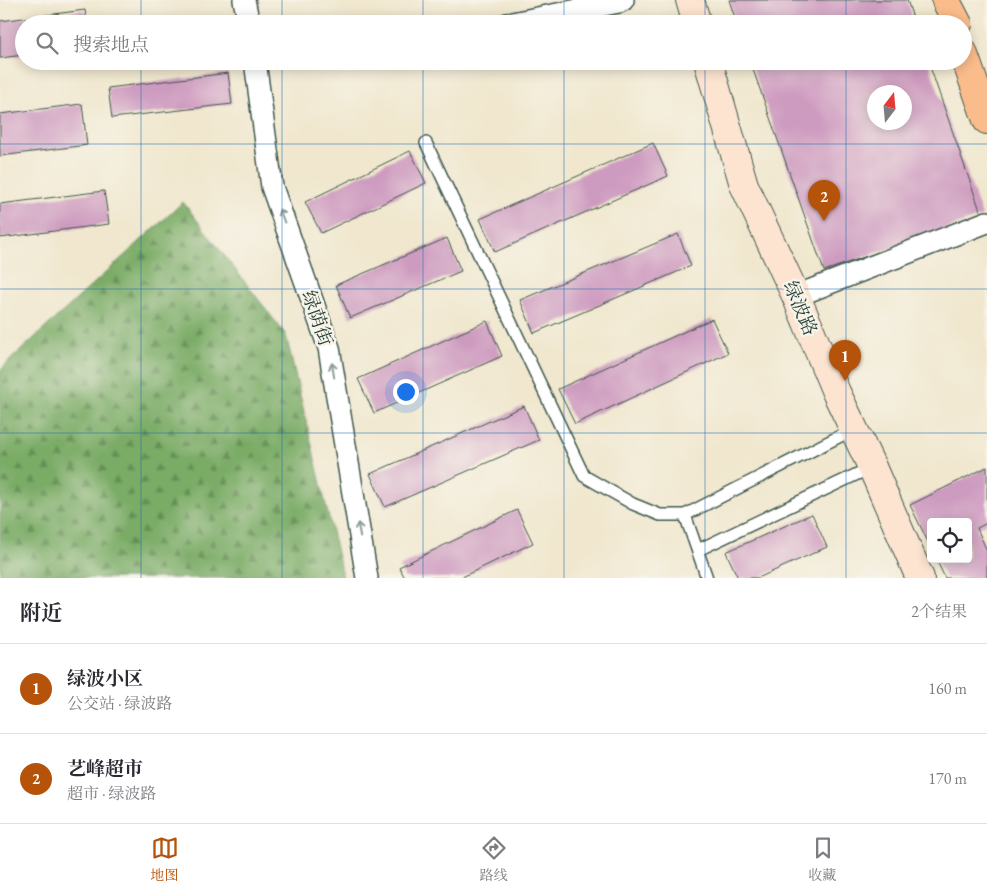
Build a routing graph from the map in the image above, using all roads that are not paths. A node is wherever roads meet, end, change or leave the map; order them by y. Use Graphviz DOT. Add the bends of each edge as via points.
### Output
graph roads {
  1 [pos="244,0"];
  2 [pos="623,0"];
  3 [pos="690,0"];
  4 [pos="247,15"];
  5 [pos="553,15"];
  6 [pos="694,15"];
  7 [pos="972,48"];
  8 [pos="256,70"];
  9 [pos="711,70"];
  10 [pos="969,70"];
  11 [pos="987,75"];
  12 [pos="987,120"];
  13 [pos="426,143"];
  14 [pos="987,222"];
  15 [pos="796,296"];
  16 [pos="854,429"];
  17 [pos="872,468"];
  18 [pos="685,515"];
  19 [pos="698,550"];
  20 [pos="367,578"];
  21 [pos="707,578"];
  22 [pos="920,578"];
  1 -- 4 [label="street"];
  2 -- 5 [label="street"];
  3 -- 6 [label="street"];
  7 -- 11 [label="highway"];
  20 -- 8 [label="street, 绿荫街, one-way" via="329,348 272,187"];
  9 -- 15 [label="street, 绿波路" via="744,185"];
  10 -- 12 [label="highway"];
  13 -- 18 [label="lane" via="584,476 633,504 660,515"];
  14 -- 15 [label="street"];
  15 -- 16 [label="street, 绿波路"];
  16 -- 17 [label="street, 绿波路"];
  16 -- 18 [label="lane"];
  17 -- 19 [label="lane"];
  17 -- 22 [label="street, 绿波路"];
  18 -- 19 [label="lane"];
  19 -- 21 [label="lane"];
}
